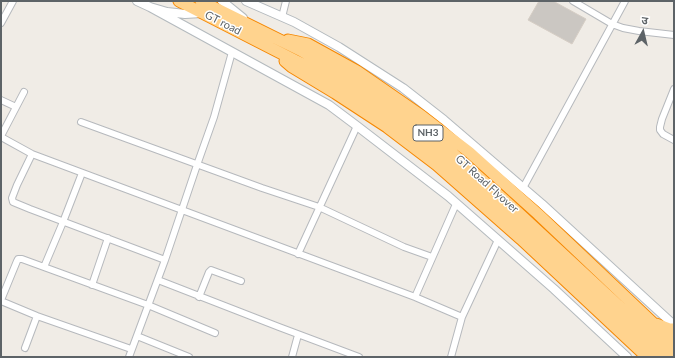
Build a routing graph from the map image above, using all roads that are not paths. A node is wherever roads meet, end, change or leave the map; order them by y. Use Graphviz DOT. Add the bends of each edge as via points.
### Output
graph roads {
  1 [pos="13,1"];
  2 [pos="137,1"];
  3 [pos="179,1"];
  4 [pos="201,1"];
  5 [pos="222,1"];
  6 [pos="246,1"];
  7 [pos="286,1"];
  8 [pos="572,1"];
  9 [pos="625,1"];
  10 [pos="150,7"];
  11 [pos="203,13"];
  12 [pos="282,17"];
  13 [pos="1,23"];
  14 [pos="612,24"];
  15 [pos="255,27"];
  16 [pos="674,35"];
  17 [pos="278,38"];
  18 [pos="266,46"];
  19 [pos="232,52"];
  20 [pos="674,89"];
  21 [pos="24,92"];
  22 [pos="1,100"];
  23 [pos="16,107"];
  24 [pos="81,122"];
  25 [pos="357,126"];
  26 [pos="1,136"];
  27 [pos="674,140"];
  28 [pos="32,154"];
  29 [pos="198,165"];
  30 [pos="82,173"];
  31 [pos="523,188"];
  32 [pos="456,204"];
  33 [pos="319,207"];
  34 [pos="182,210"];
  35 [pos="63,222"];
  36 [pos="530,229"];
  37 [pos="108,238"];
  38 [pos="498,240"];
  39 [pos="298,254"];
  40 [pos="432,257"];
  41 [pos="165,260"];
  42 [pos="44,267"];
  43 [pos="158,280"];
  44 [pos="241,281"];
  45 [pos="92,285"];
  46 [pos="199,297"];
  47 [pos="415,297"];
  48 [pos="1,300"];
  49 [pos="148,305"];
  50 [pos="37,316"];
  51 [pos="462,317"];
  52 [pos="654,324"];
  53 [pos="674,325"];
  54 [pos="674,329"];
  55 [pos="215,333"];
  56 [pos="298,334"];
  57 [pos="136,336"];
  58 [pos="674,343"];
  59 [pos="25,348"];
  60 [pos="131,349"];
  61 [pos="129,357"];
  62 [pos="189,357"];
  63 [pos="292,357"];
  64 [pos="359,357"];
  65 [pos="450,357"];
  66 [pos="627,357"];
  67 [pos="647,357"];
  68 [pos="661,357"];
  69 [pos="674,357"];
  1 -- 13 [label="street"];
  2 -- 10 [label="street"];
  3 -- 11 [label="highway, GT road / NH3"];
  4 -- 15 [label="highway, GT road / NH3"];
  5 -- 15 [label="street"];
  6 -- 12 [label="street"];
  7 -- 12 [label="street"];
  8 -- 14 [label="street"];
  9 -- 14 [label="street"];
  10 -- 11 [label="street" via="168,12"];
  10 -- 19 [label="street"];
  11 -- 18 [label="highway, GT road / NH3"];
  12 -- 31 [label="street" via="339,47 403,88"];
  14 -- 16 [label="street" via="639,31"];
  14 -- 31 [label="street"];
  15 -- 17 [label="highway, GT road / NH3"];
  17 -- 36 [label="highway, GT Road Flyover / NH3" via="345,76 447,148"];
  17 -- 52 [label="highway" via="308,44 358,72 422,116 469,152"];
  18 -- 36 [label="highway, GT Road Flyover / NH3" via="343,86 394,120"];
  18 -- 67 [label="highway" via="292,67 387,127 437,165 521,239"];
  19 -- 25 [label="street" via="329,105"];
  19 -- 29 [label="street"];
  20 -- 27 [label="street" via="660,130"];
  21 -- 23 [label="street"];
  22 -- 23 [label="street"];
  23 -- 26 [label="street"];
  24 -- 29 [label="street"];
  25 -- 32 [label="street"];
  25 -- 33 [label="street"];
  26 -- 28 [label="street"];
  28 -- 30 [label="street"];
  28 -- 35 [label="street" via="12,202"];
  29 -- 33 [label="street"];
  29 -- 34 [label="street"];
  30 -- 34 [label="street"];
  30 -- 35 [label="street"];
  31 -- 53 [label="street"];
  32 -- 38 [label="street"];
  32 -- 40 [label="street"];
  33 -- 39 [label="street"];
  33 -- 40 [label="street" via="404,247"];
  34 -- 39 [label="street"];
  34 -- 41 [label="street"];
  35 -- 37 [label="street"];
  35 -- 42 [label="street"];
  36 -- 68 [label="highway, GT Road Flyover / NH3"];
  36 -- 69 [label="highway, GT Road Flyover / NH3"];
  37 -- 41 [label="street"];
  37 -- 45 [label="street"];
  38 -- 51 [label="street"];
  38 -- 66 [label="street"];
  39 -- 47 [label="street"];
  40 -- 47 [label="street"];
  41 -- 43 [label="street"];
  42 -- 45 [label="street"];
  42 -- 48 [label="street" via="18,259"];
  43 -- 46 [label="street"];
  43 -- 49 [label="street"];
  44 -- 46 [label="street" via="211,270"];
  45 -- 49 [label="street"];
  46 -- 56 [label="street"];
  47 -- 51 [label="street"];
  48 -- 50 [label="street"];
  49 -- 55 [label="street"];
  49 -- 57 [label="street"];
  50 -- 59 [label="street"];
  50 -- 60 [label="street"];
  51 -- 65 [label="street"];
  52 -- 54 [label="highway"];
  52 -- 58 [label="highway"];
  56 -- 63 [label="street"];
  56 -- 64 [label="street"];
  57 -- 60 [label="street"];
  57 -- 62 [label="street"];
  60 -- 61 [label="street"];
}
